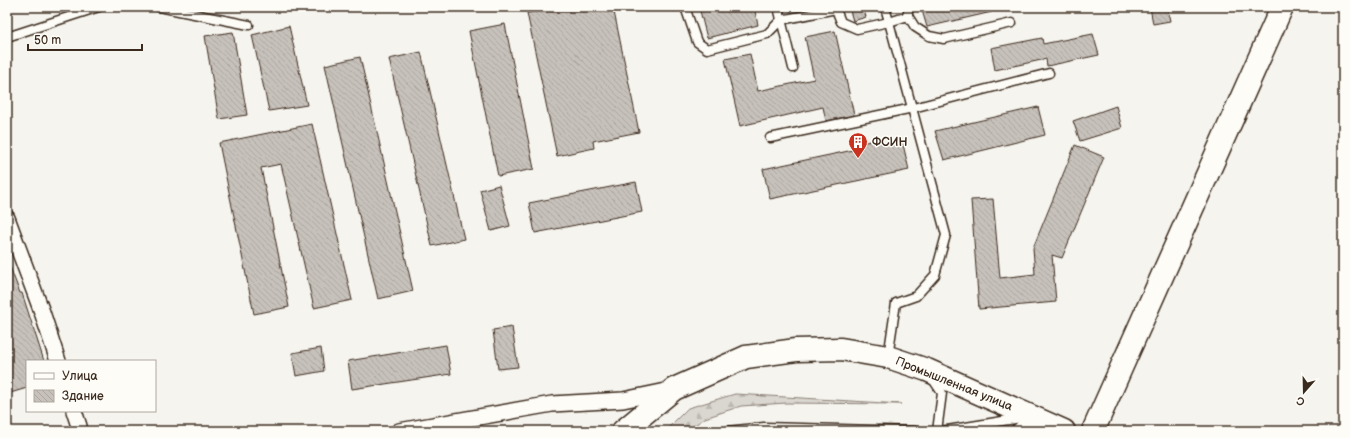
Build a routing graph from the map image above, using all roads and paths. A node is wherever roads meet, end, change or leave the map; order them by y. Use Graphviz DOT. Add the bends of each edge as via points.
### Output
graph roads {
  1 [pos="99,7"];
  2 [pos="159,7"];
  3 [pos="686,7"];
  4 [pos="778,7"];
  5 [pos="885,7"];
  6 [pos="908,7"];
  7 [pos="1282,7"];
  8 [pos="836,8"];
  9 [pos="908,16"];
  10 [pos="781,20"];
  11 [pos="889,22"];
  12 [pos="1012,23"];
  13 [pos="249,26"];
  14 [pos="7,37"];
  15 [pos="793,68"];
  16 [pos="1049,73"];
  17 [pos="913,108"];
  18 [pos="770,138"];
  19 [pos="7,218"];
  20 [pos="888,357"];
  21 [pos="58,360"];
  22 [pos="927,370"];
  23 [pos="674,389"];
  24 [pos="74,412"];
  25 [pos="1031,416"];
  26 [pos="80,429"];
  27 [pos="400,431"];
  28 [pos="623,431"];
  29 [pos="727,431"];
  30 [pos="915,431"];
  31 [pos="937,431"];
  32 [pos="941,431"];
  33 [pos="1014,431"];
  34 [pos="1064,431"];
  35 [pos="1093,431"];
  1 -- 14 [label="lane"];
  2 -- 13 [label="lane"];
  3 -- 10 [label="lane" via="697,42 707,49 767,34"];
  4 -- 10 [label="lane"];
  5 -- 11 [label="lane"];
  6 -- 9 [label="lane"];
  7 -- 35 [label="main road"];
  8 -- 10 [label="lane"];
  8 -- 11 [label="lane" via="841,22 857,29"];
  9 -- 11 [label="lane"];
  9 -- 12 [label="lane" via="915,27 929,36 944,39"];
  10 -- 15 [label="lane"];
  11 -- 17 [label="lane"];
  16 -- 17 [label="lane"];
  17 -- 18 [label="lane"];
  17 -- 20 [label="lane" via="946,235 934,276 916,296 896,303"];
  19 -- 21 [label="street"];
  20 -- 22 [label="main road, Промышленная улица"];
  20 -- 23 [label="main road, Промышленная улица" via="841,349 796,350 746,357"];
  22 -- 25 [label="main road, Промышленная улица"];
  22 -- 31 [label="lane" via="942,393"];
  23 -- 27 [label="street" via="623,400 552,404"];
  23 -- 28 [label="main road, Промышленная улица"];
  24 -- 26 [label="street"];
  25 -- 32 [label="lane"];
  25 -- 33 [label="lane"];
  25 -- 34 [label="main road, Промышленная улица"];
  29 -- 30 [label="lane" via="764,427"];
}
